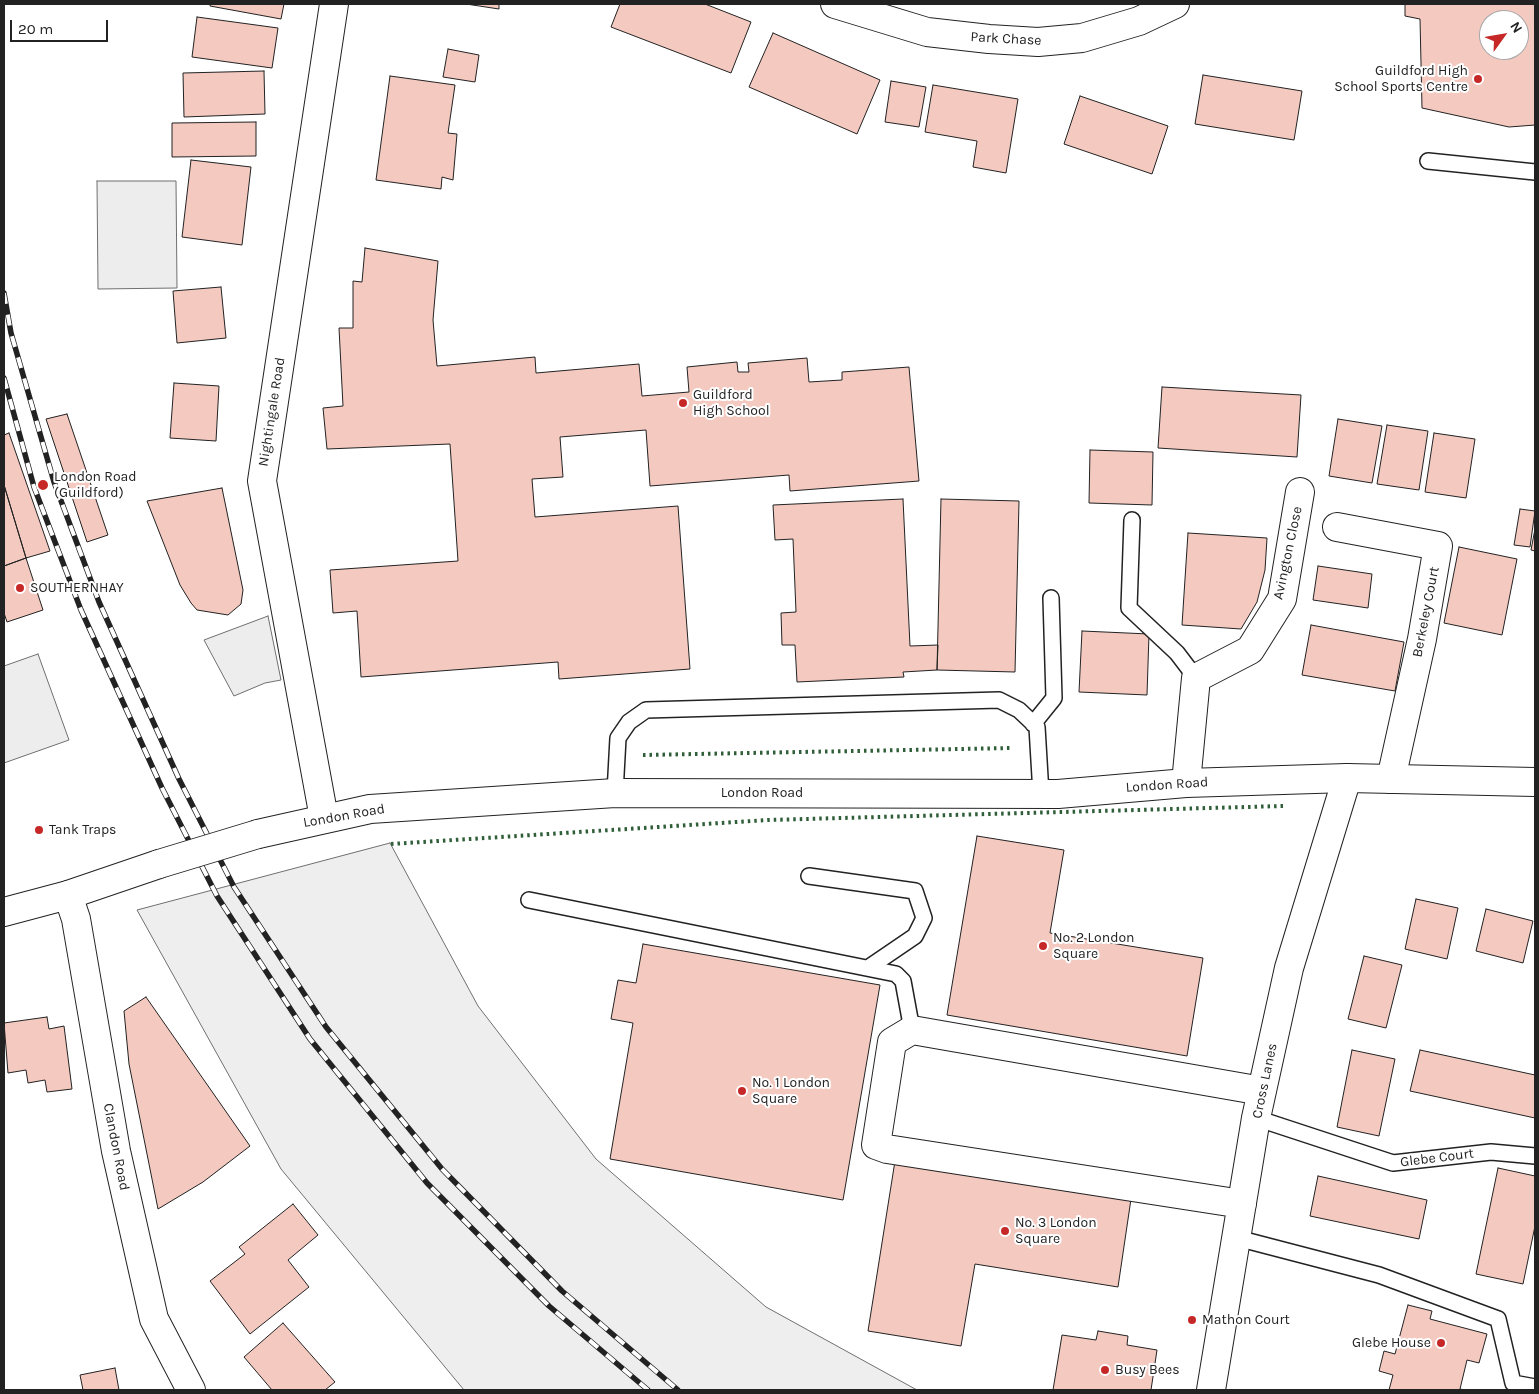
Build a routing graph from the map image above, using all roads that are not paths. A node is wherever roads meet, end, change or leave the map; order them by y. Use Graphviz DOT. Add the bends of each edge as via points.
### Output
graph roads {
  1 [pos="334,4"];
  2 [pos="835,4"];
  3 [pos="1175,4"];
  4 [pos="1428,162"];
  5 [pos="1535,172"];
  6 [pos="1300,492"];
  7 [pos="1132,520"];
  8 [pos="1337,527"];
  9 [pos="1051,598"];
  10 [pos="1196,678"];
  11 [pos="1033,724"];
  12 [pos="1347,778"];
  13 [pos="1391,779"];
  14 [pos="1535,782"];
  15 [pos="1186,783"];
  16 [pos="616,793"];
  17 [pos="1041,794"];
  18 [pos="324,818"];
  19 [pos="809,876"];
  20 [pos="68,895"];
  21 [pos="529,900"];
  22 [pos="4,912"];
  23 [pos="868,968"];
  24 [pos="912,1030"];
  25 [pos="1262,1091"];
  26 [pos="1256,1118"];
  27 [pos="1535,1156"];
  28 [pos="1242,1204"];
  29 [pos="1237,1238"];
  30 [pos="1535,1387"];
  31 [pos="191,1390"];
  32 [pos="1212,1390"];
  1 -- 18 [label="street, Nightingale Road" via="262,481"];
  2 -- 3 [label="street, Park Chase" via="927,32 1038,42 1082,38 1139,21"];
  4 -- 5 [label="lane"];
  6 -- 10 [label="street, Avington Close" via="1282,599 1250,650"];
  7 -- 10 [label="lane" via="1129,608 1177,653"];
  8 -- 13 [label="street, Berkeley Court" via="1438,546 1422,639"];
  9 -- 11 [label="lane" via="1054,698"];
  10 -- 15 [label="street"];
  11 -- 16 [label="lane" via="1020,710 999,700 646,710 629,722 618,738"];
  11 -- 17 [label="lane" via="1037,727"];
  12 -- 13 [label="street, London Road"];
  12 -- 15 [label="street, London Road"];
  12 -- 25 [label="street, Cross Lanes" via="1289,968"];
  13 -- 14 [label="street, London Road"];
  15 -- 17 [label="street, London Road"];
  16 -- 17 [label="street, London Road"];
  16 -- 18 [label="street, London Road" via="370,809"];
  18 -- 20 [label="street, London Road, bridge" via="258,834"];
  19 -- 23 [label="lane" via="915,891 924,918 915,936"];
  20 -- 22 [label="street, London Road"];
  20 -- 31 [label="street, Clandon Road" via="76,919 116,1151 154,1319"];
  21 -- 23 [label="lane"];
  23 -- 24 [label="lane" via="896,974 903,981"];
  24 -- 25 [label="street"];
  24 -- 28 [label="street" via="892,1042 876,1145"];
  25 -- 26 [label="street, Cross Lanes"];
  26 -- 27 [label="lane, Glebe Court" via="1392,1163 1491,1152"];
  26 -- 28 [label="street, Cross Lanes"];
  28 -- 29 [label="street, Cross Lanes"];
  29 -- 30 [label="lane" via="1379,1275 1498,1320 1513,1383"];
  29 -- 32 [label="street, Cross Lanes"];
}
